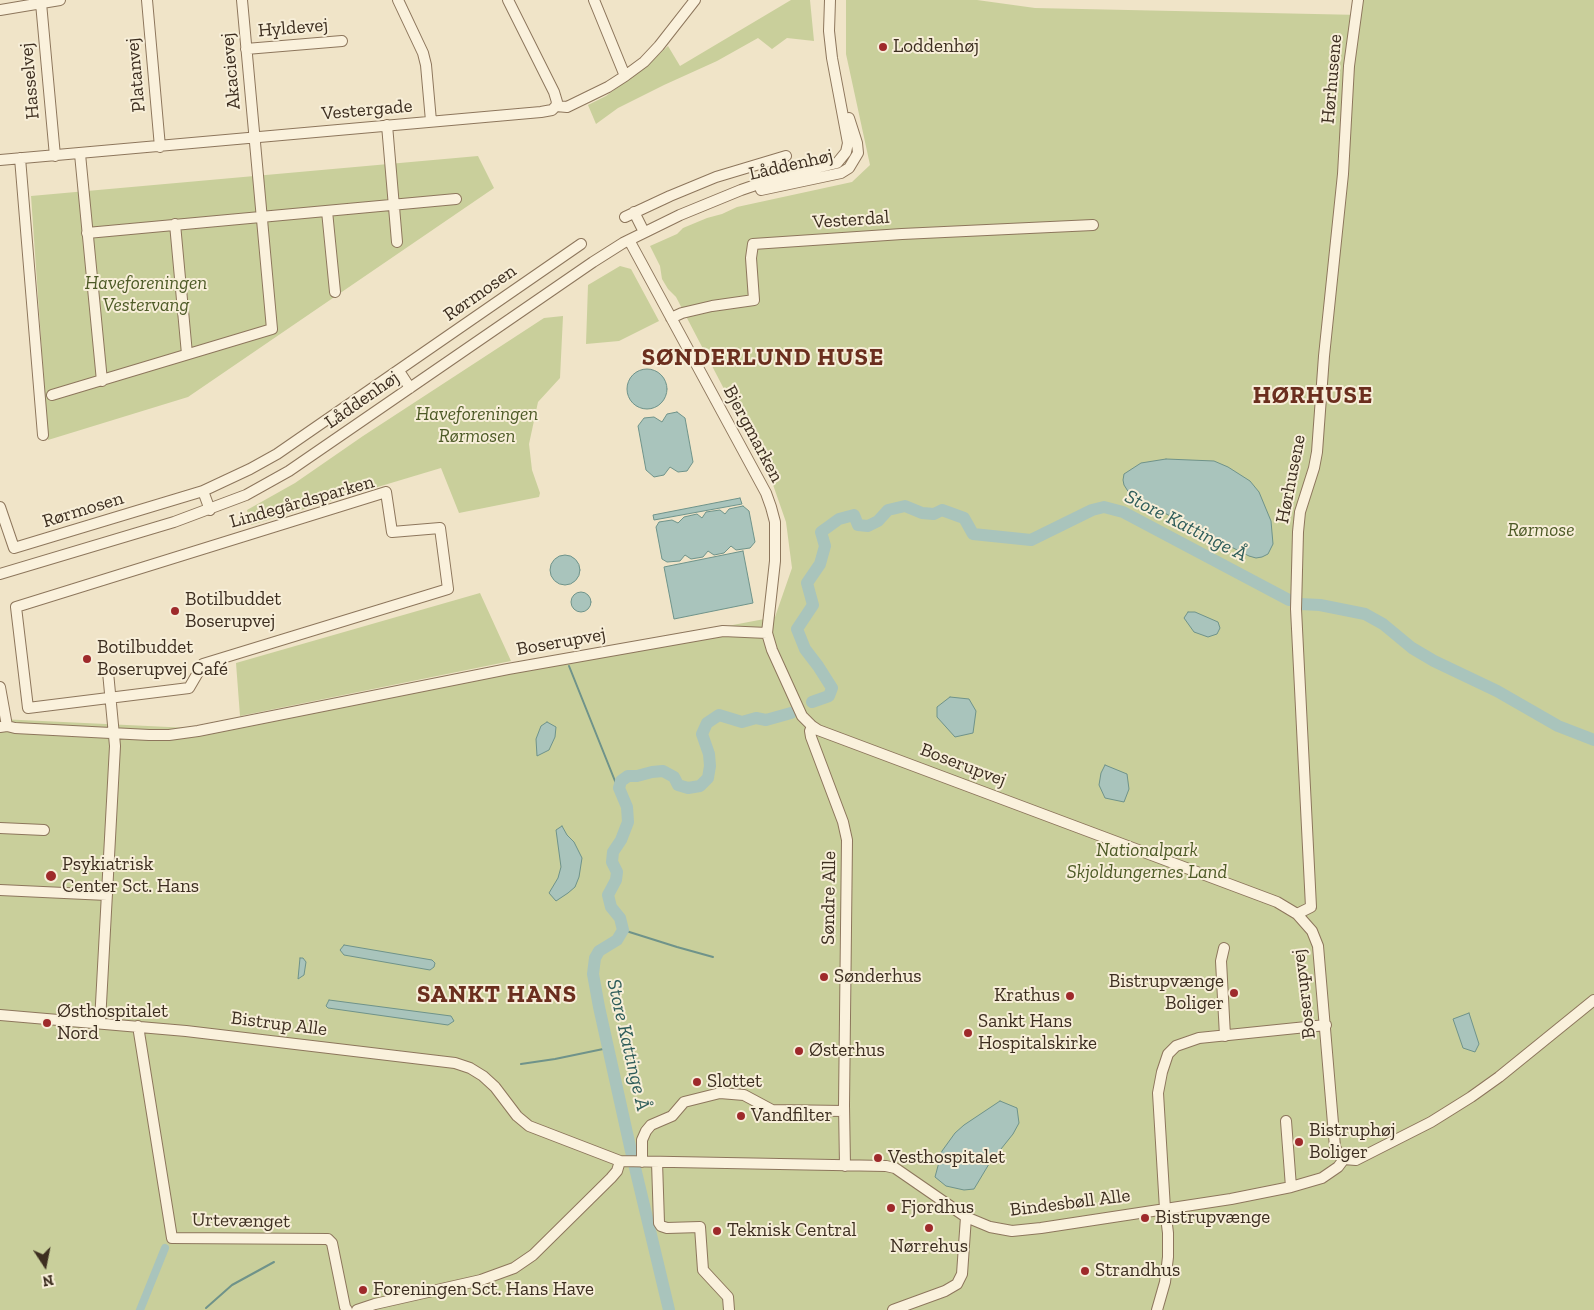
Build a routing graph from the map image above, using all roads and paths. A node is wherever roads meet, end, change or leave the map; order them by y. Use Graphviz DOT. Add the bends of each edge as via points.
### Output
graph roads {
  1 [pos="60,0"];
  2 [pos="147,0"];
  3 [pos="242,0"];
  4 [pos="398,0"];
  5 [pos="508,0"];
  6 [pos="594,0"];
  7 [pos="695,0"];
  8 [pos="830,0"];
  9 [pos="1358,0"];
  10 [pos="41,3"];
  11 [pos="0,10"];
  12 [pos="342,41"];
  13 [pos="246,49"];
  14 [pos="626,76"];
  15 [pos="556,106"];
  16 [pos="431,122"];
  17 [pos="387,125"];
  18 [pos="255,138"];
  19 [pos="160,147"];
  20 [pos="80,154"];
  21 [pos="55,156"];
  22 [pos="786,156"];
  23 [pos="20,158"];
  24 [pos="0,160"];
  25 [pos="456,199"];
  26 [pos="394,205"];
  27 [pos="328,211"];
  28 [pos="262,216"];
  29 [pos="175,224"];
  30 [pos="1093,225"];
  31 [pos="644,232"];
  32 [pos="87,233"];
  33 [pos="629,240"];
  34 [pos="397,242"];
  35 [pos="580,244"];
  36 [pos="335,292"];
  37 [pos="671,318"];
  38 [pos="187,354"];
  39 [pos="399,371"];
  40 [pos="102,380"];
  41 [pos="410,388"];
  42 [pos="52,395"];
  43 [pos="43,435"];
  44 [pos="204,491"];
  45 [pos="0,507"];
  46 [pos="210,510"];
  47 [pos="0,574"];
  48 [pos="767,633"];
  49 [pos="108,672"];
  50 [pos="0,687"];
  51 [pos="111,698"];
  52 [pos="3,726"];
  53 [pos="812,726"];
  54 [pos="115,734"];
  55 [pos="0,828"];
  56 [pos="44,830"];
  57 [pos="0,890"];
  58 [pos="107,895"];
  59 [pos="1311,907"];
  60 [pos="1297,914"];
  61 [pos="1312,931"];
  62 [pos="1224,948"];
  63 [pos="1594,1000"];
  64 [pos="0,1015"];
  65 [pos="100,1022"];
  66 [pos="1326,1025"];
  67 [pos="138,1026"];
  68 [pos="1225,1036"];
  69 [pos="844,1111"];
  70 [pos="1286,1121"];
  71 [pos="529,1126"];
  72 [pos="1344,1159"];
  73 [pos="620,1161"];
  74 [pos="642,1162"];
  75 [pos="657,1162"];
  76 [pos="845,1166"];
  77 [pos="1291,1187"];
  78 [pos="1165,1209"];
  79 [pos="966,1217"];
  80 [pos="347,1310"];
  81 [pos="356,1310"];
  82 [pos="729,1310"];
  83 [pos="894,1310"];
  84 [pos="1157,1310"];
  1 -- 10 [label="street"];
  2 -- 19 [label="street, Platanvej"];
  3 -- 13 [label="street, Akacievej"];
  4 -- 16 [label="street" via="423,53"];
  5 -- 15 [label="street" via="554,92"];
  6 -- 14 [label="street"];
  7 -- 14 [label="street, Vestergade" via="659,46"];
  8 -- 31 [label="street, Låddenhøj" via="832,58 839,91 857,143 858,153 849,168 841,173 718,200"];
  9 -- 59 [label="street, Hørhusene" via="1349,66 1343,174 1317,452 1300,512 1296,552"];
  10 -- 11 [label="street"];
  10 -- 21 [label="street, Hasselvej"];
  12 -- 13 [label="street, Hyldevej"];
  13 -- 18 [label="street, Akacievej"];
  14 -- 15 [label="street, Vestergade" via="567,107"];
  15 -- 16 [label="street, Vestergade" via="550,111"];
  16 -- 17 [label="street, Vestergade"];
  17 -- 18 [label="street, Vestergade"];
  17 -- 26 [label="street"];
  18 -- 19 [label="street, Vestergade"];
  18 -- 28 [label="street"];
  19 -- 20 [label="street, Vestergade"];
  20 -- 21 [label="street, Vestergade"];
  20 -- 32 [label="street"];
  21 -- 23 [label="street, Vestergade"];
  22 -- 31 [label="street" via="716,177 630,215"];
  23 -- 24 [label="street, Vestergade"];
  23 -- 43 [label="street"];
  25 -- 26 [label="street"];
  26 -- 27 [label="street"];
  26 -- 34 [label="street"];
  27 -- 28 [label="street"];
  27 -- 36 [label="street"];
  28 -- 29 [label="street"];
  28 -- 38 [label="street" via="272,329"];
  29 -- 32 [label="street"];
  29 -- 38 [label="street"];
  30 -- 37 [label="street, Vesterdal" via="753,244 754,300 712,306"];
  31 -- 33 [label="street, Låddenhøj"];
  32 -- 40 [label="street"];
  33 -- 37 [label="street, Bjergmarken"];
  33 -- 41 [label="street, Låddenhøj"];
  35 -- 39 [label="street, Rørmosen"];
  37 -- 48 [label="street, Bjergmarken" via="771,507 775,522 776,561"];
  38 -- 40 [label="street"];
  39 -- 41 [label="street"];
  39 -- 44 [label="street, Rørmosen" via="277,454"];
  40 -- 42 [label="street"];
  41 -- 46 [label="street, Låddenhøj" via="290,471"];
  44 -- 45 [label="street, Rørmosen" via="14,548"];
  44 -- 46 [label="street"];
  46 -- 47 [label="street, Låddenhøj"];
  48 -- 53 [label="street" via="802,716"];
  48 -- 54 [label="street, Boserupvej" via="723,631 198,731 169,735"];
  49 -- 51 [label="street"];
  50 -- 52 [label="street"];
  51 -- 51 [label="street, Lindegårdsparken" via="28,708 16,607 386,492 392,532 440,528 448,589 203,664 189,688"];
  51 -- 54 [label="street"];
  52 -- 54 [label="street, Boserupvej"];
  53 -- 60 [label="street, Boserupvej" via="1276,902"];
  53 -- 69 [label="street, Søndre Alle" via="811,737 847,840"];
  54 -- 58 [label="street"];
  55 -- 56 [label="street"];
  57 -- 58 [label="street"];
  58 -- 65 [label="street"];
  59 -- 60 [label="street"];
  59 -- 61 [label="street, Hørhusene"];
  60 -- 61 [label="street, Boserupvej"];
  61 -- 66 [label="street, Boserupvej" via="1318,946"];
  62 -- 68 [label="street" via="1221,961"];
  63 -- 72 [label="street" via="1471,1097 1431,1122 1356,1160"];
  64 -- 65 [label="street, Bistrup Alle"];
  65 -- 67 [label="street, Bistrup Alle"];
  66 -- 68 [label="street"];
  66 -- 72 [label="street, Boserupvej" via="1335,1147"];
  67 -- 71 [label="street, Bistrup Alle" via="455,1063 483,1076"];
  67 -- 80 [label="street, Urtevænget" via="172,1238 328,1239 332,1243"];
  68 -- 78 [label="street" via="1187,1041 1168,1054 1158,1092"];
  69 -- 74 [label="street" via="772,1110 744,1094 720,1093 684,1102 672,1116 651,1125 646,1131 642,1140"];
  69 -- 76 [label="street, Søndre Alle"];
  70 -- 77 [label="street"];
  71 -- 73 [label="street, Bindesbøll Alle"];
  72 -- 77 [label="street, Bindesbøll Alle" via="1322,1178"];
  73 -- 74 [label="street, Bindesbøll Alle"];
  73 -- 81 [label="street" via="611,1178 533,1254 514,1268 481,1280"];
  74 -- 75 [label="street, Bindesbøll Alle"];
  75 -- 76 [label="street, Bindesbøll Alle"];
  75 -- 82 [label="street" via="658,1223 667,1228 700,1227 702,1270 728,1297"];
  76 -- 79 [label="street, Bindesbøll Alle" via="895,1168"];
  77 -- 78 [label="street, Bindesbøll Alle"];
  78 -- 79 [label="street, Bindesbøll Alle" via="1012,1230 990,1227"];
  78 -- 84 [label="street" via="1168,1257"];
  79 -- 83 [label="street" via="962,1274 957,1284"];
}
